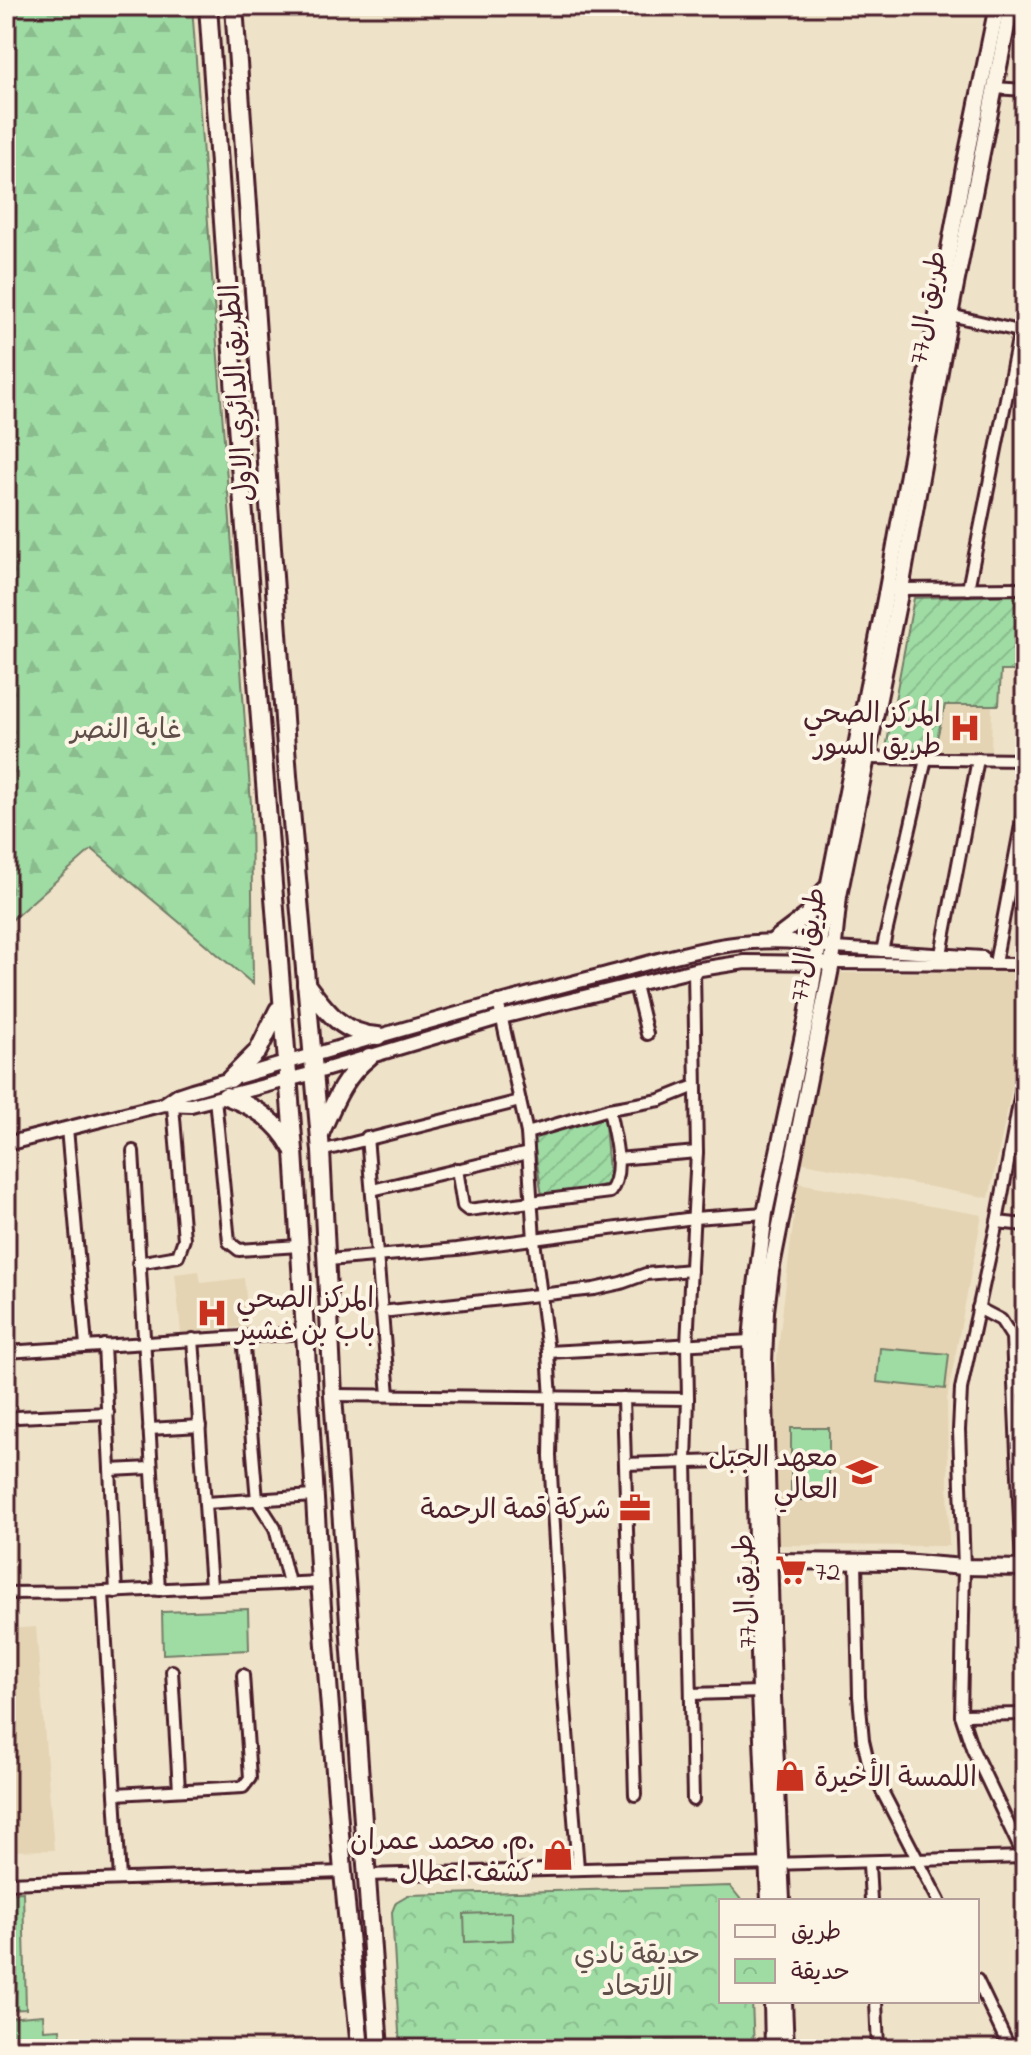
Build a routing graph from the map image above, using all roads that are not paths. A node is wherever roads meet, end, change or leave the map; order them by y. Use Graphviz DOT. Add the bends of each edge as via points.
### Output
graph roads {
  1 [pos="208,6"];
  2 [pos="234,6"];
  3 [pos="997,6"];
  4 [pos="1011,6"];
  5 [pos="994,88"];
  6 [pos="1025,90"];
  7 [pos="971,168"];
  8 [pos="1025,304"];
  9 [pos="950,315"];
  10 [pos="1022,332"];
  11 [pos="1025,588"];
  12 [pos="894,589"];
  13 [pos="968,589"];
  14 [pos="866,758"];
  15 [pos="926,759"];
  16 [pos="978,759"];
  17 [pos="1025,760"];
  18 [pos="1025,804"];
  19 [pos="829,883"];
  20 [pos="774,940"];
  21 [pos="882,951"];
  22 [pos="828,952"];
  23 [pos="941,954"];
  24 [pos="996,958"];
  25 [pos="1025,962"];
  26 [pos="816,964"];
  27 [pos="694,970"];
  28 [pos="306,984"];
  29 [pos="635,985"];
  30 [pos="280,1001"];
  31 [pos="498,1001"];
  32 [pos="502,1017"];
  33 [pos="647,1034"];
  34 [pos="378,1036"];
  35 [pos="369,1057"];
  36 [pos="313,1064"];
  37 [pos="286,1071"];
  38 [pos="1025,1071"];
  39 [pos="695,1086"];
  40 [pos="224,1091"];
  41 [pos="520,1101"];
  42 [pos="169,1105"];
  43 [pos="609,1109"];
  44 [pos="67,1128"];
  45 [pos="527,1133"];
  46 [pos="367,1137"];
  47 [pos="320,1143"];
  48 [pos="6,1144"];
  49 [pos="133,1151"];
  50 [pos="294,1151"];
  51 [pos="697,1152"];
  52 [pos="528,1153"];
  53 [pos="617,1159"];
  54 [pos="457,1169"];
  55 [pos="372,1190"];
  56 [pos="532,1203"];
  57 [pos="765,1213"];
  58 [pos="694,1218"];
  59 [pos="997,1222"];
  60 [pos="1025,1225"];
  61 [pos="534,1240"];
  62 [pos="299,1246"];
  63 [pos="376,1256"];
  64 [pos="328,1260"];
  65 [pos="138,1263"];
  66 [pos="691,1270"];
  67 [pos="540,1294"];
  68 [pos="978,1308"];
  69 [pos="381,1312"];
  70 [pos="304,1333"];
  71 [pos="243,1336"];
  72 [pos="193,1339"];
  73 [pos="751,1341"];
  74 [pos="143,1342"];
  75 [pos="687,1344"];
  76 [pos="104,1345"];
  77 [pos="86,1346"];
  78 [pos="6,1352"];
  79 [pos="548,1352"];
  80 [pos="333,1395"];
  81 [pos="389,1395"];
  82 [pos="623,1398"];
  83 [pos="551,1399"];
  84 [pos="688,1399"];
  85 [pos="108,1413"];
  86 [pos="17,1417"];
  87 [pos="200,1426"];
  88 [pos="149,1429"];
  89 [pos="1021,1449"];
  90 [pos="754,1460"];
  91 [pos="686,1461"];
  92 [pos="625,1464"];
  93 [pos="151,1468"];
  94 [pos="111,1470"];
  95 [pos="314,1496"];
  96 [pos="1022,1496"];
  97 [pos="257,1500"];
  98 [pos="205,1503"];
  99 [pos="764,1561"];
  100 [pos="856,1562"];
  101 [pos="964,1567"];
  102 [pos="1024,1568"];
  103 [pos="320,1582"];
  104 [pos="289,1583"];
  105 [pos="211,1587"];
  106 [pos="159,1590"];
  107 [pos="103,1592"];
  108 [pos="116,1592"];
  109 [pos="6,1593"];
  110 [pos="172,1671"];
  111 [pos="243,1675"];
  112 [pos="760,1692"];
  113 [pos="691,1694"];
  114 [pos="1025,1714"];
  115 [pos="961,1715"];
  116 [pos="179,1790"];
  117 [pos="115,1794"];
  118 [pos="635,1795"];
  119 [pos="693,1800"];
  120 [pos="1025,1858"];
  121 [pos="920,1861"];
  122 [pos="869,1864"];
  123 [pos="774,1865"];
  124 [pos="578,1868"];
  125 [pos="343,1872"];
  126 [pos="366,1875"];
  127 [pos="120,1879"];
  128 [pos="6,1883"];
  129 [pos="769,1899"];
  130 [pos="782,1899"];
  131 [pos="871,1899"];
  132 [pos="938,1899"];
  133 [pos="979,1984"];
  134 [pos="772,2003"];
  135 [pos="784,2003"];
  136 [pos="876,2003"];
  137 [pos="360,2049"];
  138 [pos="379,2049"];
  139 [pos="773,2049"];
  140 [pos="786,2049"];
  141 [pos="878,2049"];
  142 [pos="1010,2049"];
  1 -- 30 [label="highway, الطريق الدائري الاول"];
  2 -- 28 [label="highway, الطريق الدائري الاول"];
  3 -- 7 [label="main road, طريق ال77"];
  4 -- 5 [label="main road, طريق ال77"];
  5 -- 6 [label="street"];
  5 -- 7 [label="main road, طريق ال77"];
  7 -- 9 [label="main road, طريق ال77"];
  7 -- 12 [label="main road, طريق ال77"];
  8 -- 10 [label="street"];
  9 -- 10 [label="street"];
  9 -- 12 [label="main road, طريق ال77"];
  10 -- 13 [label="street"];
  11 -- 13 [label="street"];
  12 -- 13 [label="street"];
  12 -- 14 [label="main road, طريق ال77"];
  12 -- 19 [label="main road"];
  14 -- 15 [label="street"];
  14 -- 22 [label="main road, طريق ال77"];
  15 -- 16 [label="street"];
  15 -- 21 [label="street"];
  16 -- 17 [label="street"];
  16 -- 23 [label="street"];
  18 -- 24 [label="street"];
  19 -- 20 [label="main road" via="807,915"];
  19 -- 22 [label="main road"];
  20 -- 22 [label="street"];
  20 -- 31 [label="street" via="696,949"];
  21 -- 22 [label="street"];
  21 -- 23 [label="street"];
  22 -- 25 [label="street"];
  22 -- 26 [label="main road"];
  22 -- 99 [label="main road, طريق ال77" via="766,1311"];
  23 -- 24 [label="street"];
  24 -- 25 [label="street"];
  26 -- 27 [label="street" via="745,962"];
  26 -- 57 [label="main road"];
  27 -- 29 [label="street"];
  27 -- 39 [label="street"];
  28 -- 34 [label="highway" via="340,1024"];
  28 -- 36 [label="highway, الطريق الدائري الاول"];
  29 -- 32 [label="street"];
  29 -- 33 [label="street"];
  30 -- 37 [label="highway, الطريق الدائري الاول"];
  30 -- 40 [label="highway" via="258,1051"];
  31 -- 32 [label="street"];
  31 -- 34 [label="street"];
  32 -- 35 [label="street"];
  32 -- 41 [label="street"];
  34 -- 36 [label="street"];
  35 -- 36 [label="street"];
  35 -- 47 [label="highway" via="341,1087"];
  36 -- 37 [label="street"];
  36 -- 47 [label="highway, الطريق الدائري الاول"];
  37 -- 40 [label="street"];
  37 -- 50 [label="highway, الطريق الدائري الاول"];
  38 -- 59 [label="street"];
  39 -- 43 [label="street" via="660,1100"];
  39 -- 51 [label="street"];
  40 -- 42 [label="street" via="191,1105"];
  40 -- 42 [label="street" via="184,1092"];
  40 -- 50 [label="highway" via="273,1122"];
  40 -- 62 [label="street" via="229,1242 239,1250"];
  41 -- 45 [label="street"];
  41 -- 46 [label="street"];
  42 -- 44 [label="street"];
  42 -- 65 [label="street" via="184,1239 178,1256"];
  43 -- 45 [label="street"];
  43 -- 53 [label="street"];
  44 -- 48 [label="street"];
  44 -- 77 [label="street"];
  45 -- 52 [label="street"];
  46 -- 47 [label="street"];
  46 -- 55 [label="street"];
  47 -- 64 [label="highway, الطريق الدائري الاول"];
  49 -- 65 [label="street"];
  50 -- 62 [label="highway, الطريق الدائري الاول"];
  51 -- 53 [label="street"];
  51 -- 58 [label="street"];
  52 -- 54 [label="street"];
  52 -- 56 [label="street"];
  53 -- 56 [label="street" via="610,1192"];
  54 -- 55 [label="street"];
  54 -- 56 [label="street" via="465,1209"];
  55 -- 63 [label="street"];
  56 -- 61 [label="street"];
  57 -- 58 [label="street"];
  57 -- 73 [label="main road"];
  58 -- 61 [label="street"];
  58 -- 66 [label="street"];
  59 -- 60 [label="street"];
  59 -- 68 [label="street"];
  61 -- 63 [label="street"];
  61 -- 67 [label="street"];
  62 -- 70 [label="highway, الطريق الدائري الاول"];
  63 -- 64 [label="street"];
  63 -- 69 [label="street"];
  64 -- 80 [label="highway, الطريق الدائري الاول"];
  65 -- 74 [label="street"];
  66 -- 67 [label="street"];
  66 -- 75 [label="street"];
  67 -- 69 [label="street"];
  67 -- 79 [label="street"];
  68 -- 89 [label="street" via="1001,1320 1012,1337"];
  68 -- 101 [label="street" via="959,1406"];
  69 -- 81 [label="street"];
  70 -- 71 [label="street"];
  70 -- 95 [label="highway, الطريق الدائري الاول"];
  71 -- 72 [label="street"];
  71 -- 97 [label="street"];
  72 -- 74 [label="street"];
  72 -- 87 [label="street"];
  73 -- 75 [label="street"];
  73 -- 90 [label="main road"];
  74 -- 76 [label="street"];
  74 -- 88 [label="street"];
  75 -- 79 [label="street"];
  75 -- 84 [label="street"];
  76 -- 77 [label="street"];
  76 -- 85 [label="street"];
  77 -- 78 [label="street"];
  79 -- 83 [label="street"];
  80 -- 81 [label="street"];
  80 -- 126 [label="highway, الطريق الدائري الاول"];
  81 -- 83 [label="street"];
  82 -- 83 [label="street"];
  82 -- 84 [label="street"];
  82 -- 92 [label="street"];
  83 -- 124 [label="street" via="561,1653"];
  84 -- 91 [label="street"];
  85 -- 86 [label="street"];
  85 -- 94 [label="street"];
  87 -- 88 [label="street"];
  87 -- 98 [label="street"];
  88 -- 93 [label="street"];
  89 -- 96 [label="street"];
  90 -- 91 [label="street"];
  90 -- 99 [label="main road"];
  91 -- 92 [label="street"];
  91 -- 113 [label="street"];
  92 -- 118 [label="street"];
  93 -- 94 [label="street"];
  93 -- 106 [label="street"];
  94 -- 108 [label="street"];
  95 -- 97 [label="street"];
  95 -- 103 [label="highway, الطريق الدائري الاول"];
  96 -- 102 [label="street"];
  97 -- 98 [label="street"];
  97 -- 104 [label="street" via="275,1528"];
  98 -- 105 [label="street"];
  99 -- 100 [label="main road"];
  99 -- 112 [label="main road"];
  99 -- 123 [label="main road, طريق ال77"];
  100 -- 101 [label="main road"];
  100 -- 121 [label="street" via="863,1740 869,1766"];
  101 -- 102 [label="main road"];
  101 -- 115 [label="street"];
  103 -- 104 [label="street"];
  103 -- 125 [label="highway, الطريق الدائري الاول"];
  104 -- 105 [label="street"];
  105 -- 106 [label="street"];
  106 -- 108 [label="street"];
  107 -- 108 [label="street"];
  107 -- 109 [label="street"];
  107 -- 117 [label="street"];
  110 -- 116 [label="street"];
  111 -- 116 [label="street" via="248,1783"];
  112 -- 113 [label="street"];
  112 -- 123 [label="main road"];
  113 -- 119 [label="street"];
  114 -- 115 [label="street"];
  115 -- 120 [label="street"];
  116 -- 117 [label="street"];
  117 -- 127 [label="street"];
  120 -- 121 [label="street"];
  121 -- 122 [label="street"];
  121 -- 132 [label="street"];
  122 -- 123 [label="street"];
  122 -- 131 [label="street"];
  123 -- 124 [label="street"];
  123 -- 129 [label="main road"];
  123 -- 130 [label="main road, طريق ال77"];
  124 -- 126 [label="street"];
  125 -- 127 [label="street"];
  125 -- 137 [label="highway, الطريق الدائري الاول"];
  126 -- 138 [label="highway, الطريق الدائري الاول"];
  127 -- 128 [label="street"];
  133 -- 142 [label="street"];
  134 -- 139 [label="main road"];
  135 -- 140 [label="main road"];
  136 -- 141 [label="street"];
}
